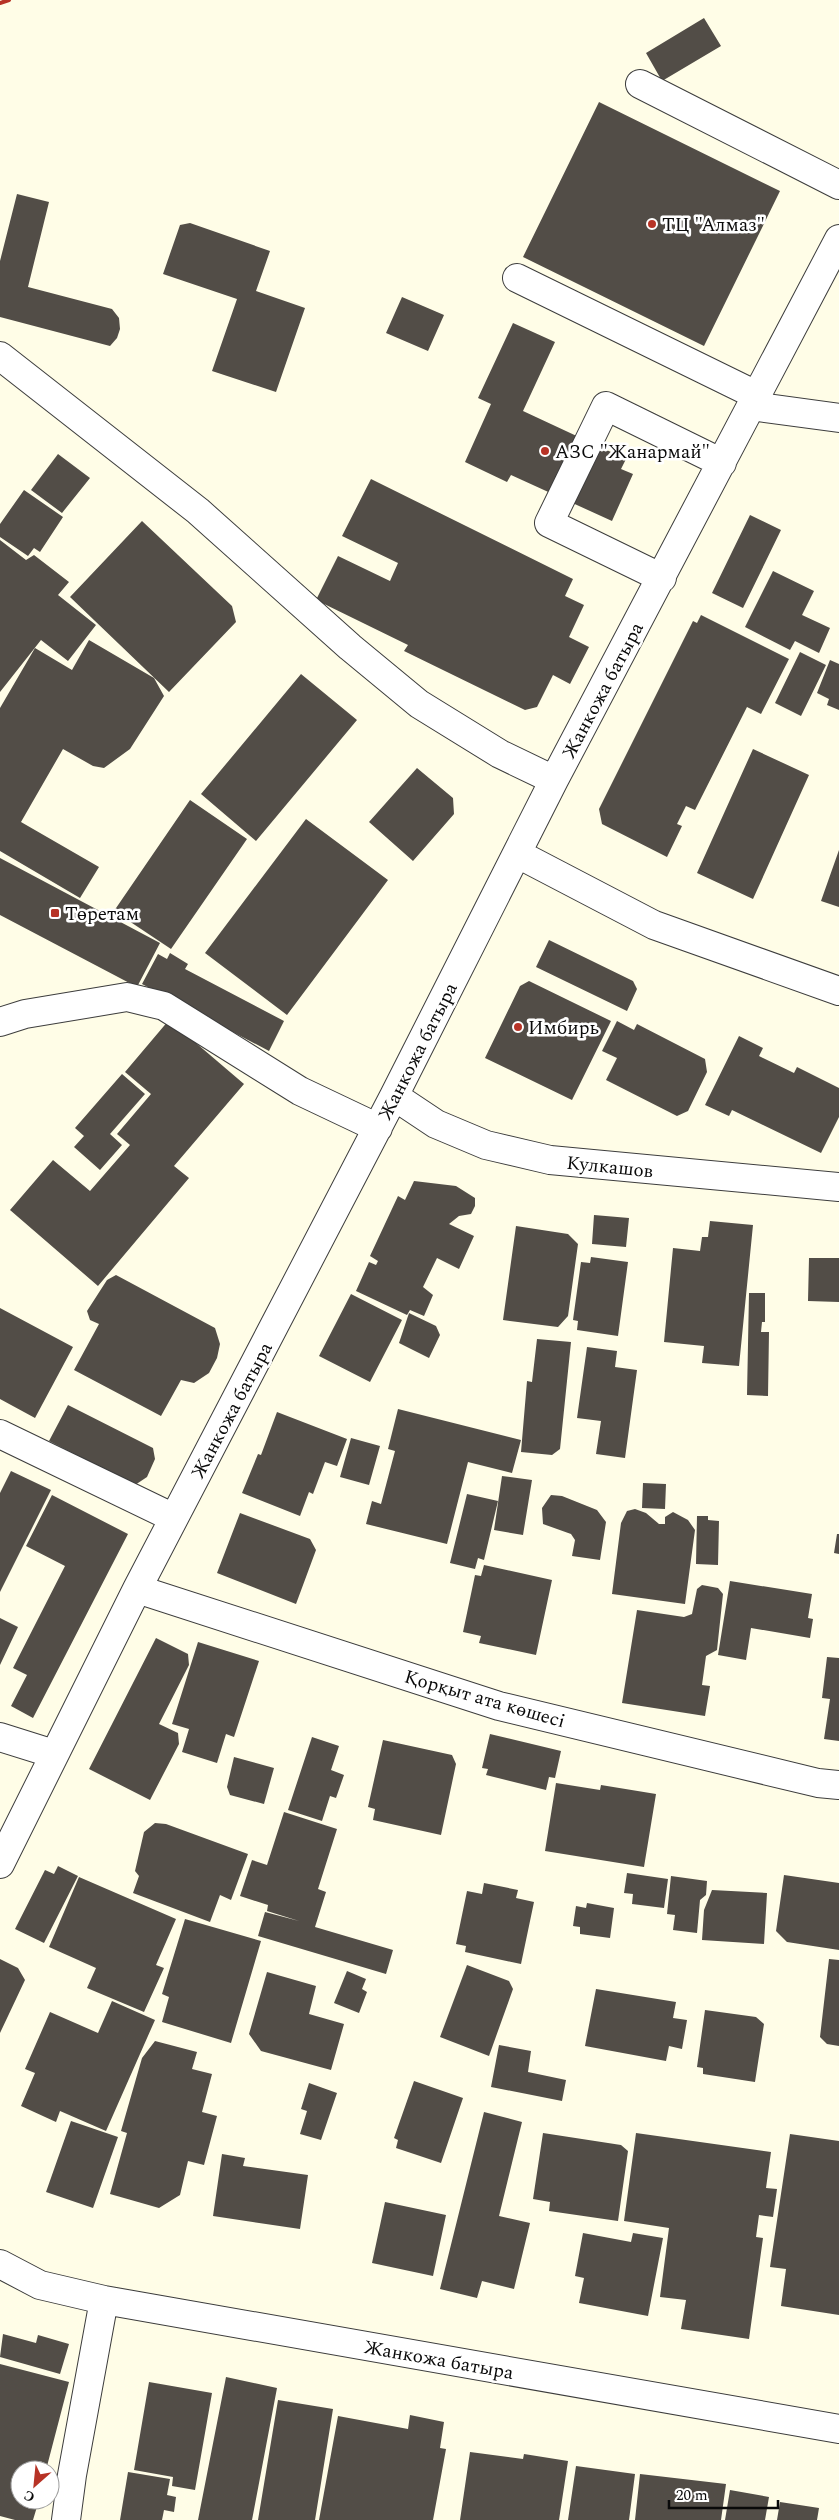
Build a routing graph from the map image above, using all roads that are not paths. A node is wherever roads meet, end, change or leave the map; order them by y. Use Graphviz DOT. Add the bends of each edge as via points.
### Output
graph roads {
  1 [pos="640,84"];
  2 [pos="839,185"];
  3 [pos="839,239"];
  4 [pos="517,278"];
  5 [pos="0,356"];
  6 [pos="753,401"];
  7 [pos="839,418"];
  8 [pos="722,463"];
  9 [pos="662,578"];
  10 [pos="554,780"];
  11 [pos="518,854"];
  12 [pos="839,991"];
  13 [pos="0,1022"];
  14 [pos="394,1096"];
  15 [pos="378,1128"];
  16 [pos="839,1187"];
  17 [pos="0,1434"];
  18 [pos="174,1518"];
  19 [pos="137,1589"];
  20 [pos="0,1736"];
  21 [pos="54,1754"];
  22 [pos="839,1786"];
  23 [pos="0,1864"];
  24 [pos="0,2264"];
  25 [pos="0,2284"];
  26 [pos="40,2286"];
  27 [pos="104,2300"];
  28 [pos="839,2429"];
  29 [pos="66,2520"];
  1 -- 2 [label="street"];
  3 -- 6 [label="street, Жанкожа батыра"];
  4 -- 6 [label="street"];
  5 -- 10 [label="street" via="198,511 419,704 500,754"];
  6 -- 7 [label="street"];
  6 -- 8 [label="street, Жанкожа батыра"];
  8 -- 9 [label="street, Жанкожа батыра"];
  8 -- 9 [label="street" via="606,406 549,523"];
  9 -- 10 [label="street, Жанкожа батыра"];
  10 -- 11 [label="street, Жанкожа батыра"];
  11 -- 12 [label="street" via="654,925"];
  11 -- 14 [label="street, Жанкожа батыра"];
  13 -- 15 [label="street" via="25,1014 127,997 164,1006 300,1091"];
  14 -- 15 [label="street, Жанкожа батыра"];
  14 -- 16 [label="street, Кулкашов" via="436,1124 486,1144 550,1160"];
  15 -- 18 [label="street, Жанкожа батыра"];
  17 -- 18 [label="street"];
  18 -- 19 [label="street, Жанкожа батыра"];
  19 -- 21 [label="street, Жанкожа батыра"];
  19 -- 22 [label="street, Қорқыт ата көшесі" via="499,1706"];
  20 -- 21 [label="street"];
  21 -- 23 [label="street, Жанкожа батыра"];
  24 -- 26 [label="street, Жанкожа батыра"];
  25 -- 26 [label="street, Жанкожа батыра"];
  26 -- 27 [label="street, Жанкожа батыра"];
  27 -- 28 [label="street, Жанкожа батыра"];
  27 -- 29 [label="street"];
}
